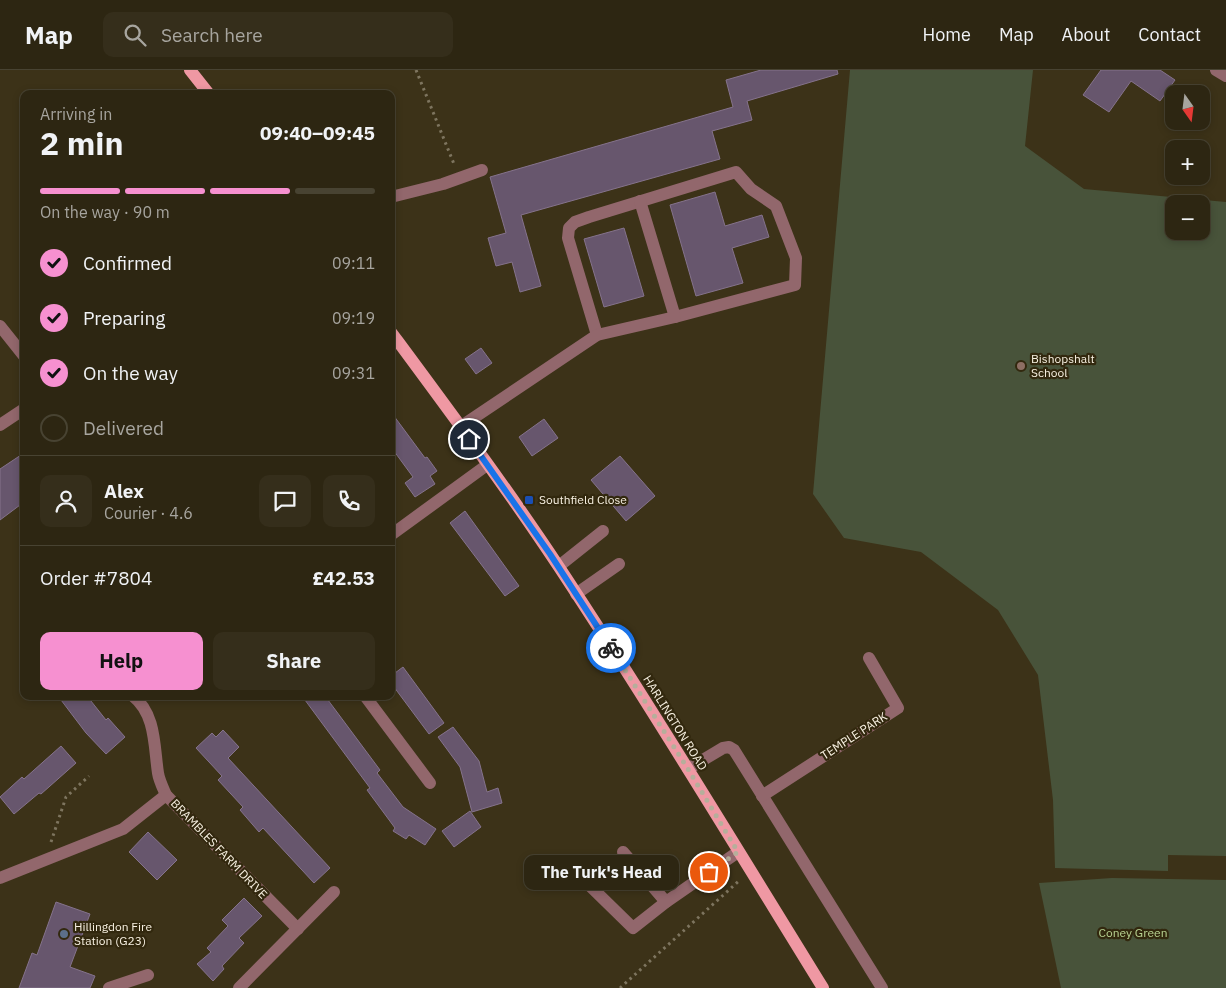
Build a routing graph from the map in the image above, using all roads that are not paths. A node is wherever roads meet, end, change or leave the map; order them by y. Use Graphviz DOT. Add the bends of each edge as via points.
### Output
graph roads {
  1 [pos="190,70"];
  2 [pos="1216,70"];
  3 [pos="1226,76"];
  4 [pos="206,90"];
  5 [pos="482,170"];
  6 [pos="395,196"];
  7 [pos="640,201"];
  8 [pos="675,317"];
  9 [pos="0,326"];
  10 [pos="597,334"];
  11 [pos="395,338"];
  12 [pos="20,351"];
  13 [pos="20,412"];
  14 [pos="0,425"];
  15 [pos="460,427"];
  16 [pos="487,465"];
  17 [pos="603,530"];
  18 [pos="395,532"];
  19 [pos="619,564"];
  20 [pos="558,566"];
  21 [pos="576,594"];
  22 [pos="869,658"];
  23 [pos="137,700"];
  24 [pos="368,700"];
  25 [pos="688,769"];
  26 [pos="430,783"];
  27 [pos="166,795"];
  28 [pos="762,796"];
  29 [pos="623,852"];
  30 [pos="738,852"];
  31 [pos="0,878"];
  32 [pos="587,883"];
  33 [pos="334,892"];
  34 [pos="666,902"];
  35 [pos="298,929"];
  36 [pos="148,975"];
  37 [pos="109,988"];
  38 [pos="239,988"];
  39 [pos="823,988"];
  40 [pos="882,988"];
  1 -- 4 [label="main road"];
  2 -- 3 [label="street"];
  5 -- 6 [label="street"];
  7 -- 8 [label="street"];
  7 -- 8 [label="street" via="736,172 751,189 776,206 796,258 795,286"];
  7 -- 10 [label="street" via="575,222 568,228 568,238"];
  8 -- 10 [label="street"];
  9 -- 12 [label="street"];
  10 -- 15 [label="street"];
  11 -- 15 [label="main road, HARLINGTON ROAD"];
  13 -- 14 [label="street"];
  15 -- 16 [label="main road, HARLINGTON ROAD"];
  16 -- 18 [label="street"];
  16 -- 20 [label="main road, HARLINGTON ROAD"];
  17 -- 20 [label="street"];
  19 -- 21 [label="street"];
  20 -- 21 [label="main road, HARLINGTON ROAD"];
  21 -- 25 [label="main road, HARLINGTON ROAD"];
  22 -- 28 [label="street, TEMPLE PARK" via="898,708"];
  23 -- 27 [label="street" via="147,714 152,730 158,775"];
  24 -- 26 [label="street"];
  25 -- 28 [label="street" via="729,747"];
  25 -- 30 [label="main road, HARLINGTON ROAD"];
  27 -- 31 [label="street, BRAMBLES FARM DRIVE" via="123,829"];
  27 -- 35 [label="street, BRAMBLES FARM DRIVE"];
  28 -- 40 [label="street"];
  29 -- 34 [label="street"];
  30 -- 34 [label="street"];
  30 -- 39 [label="main road, HARLINGTON ROAD"];
  32 -- 34 [label="street" via="633,928"];
  33 -- 35 [label="street"];
  35 -- 38 [label="street"];
  36 -- 37 [label="street"];
}
